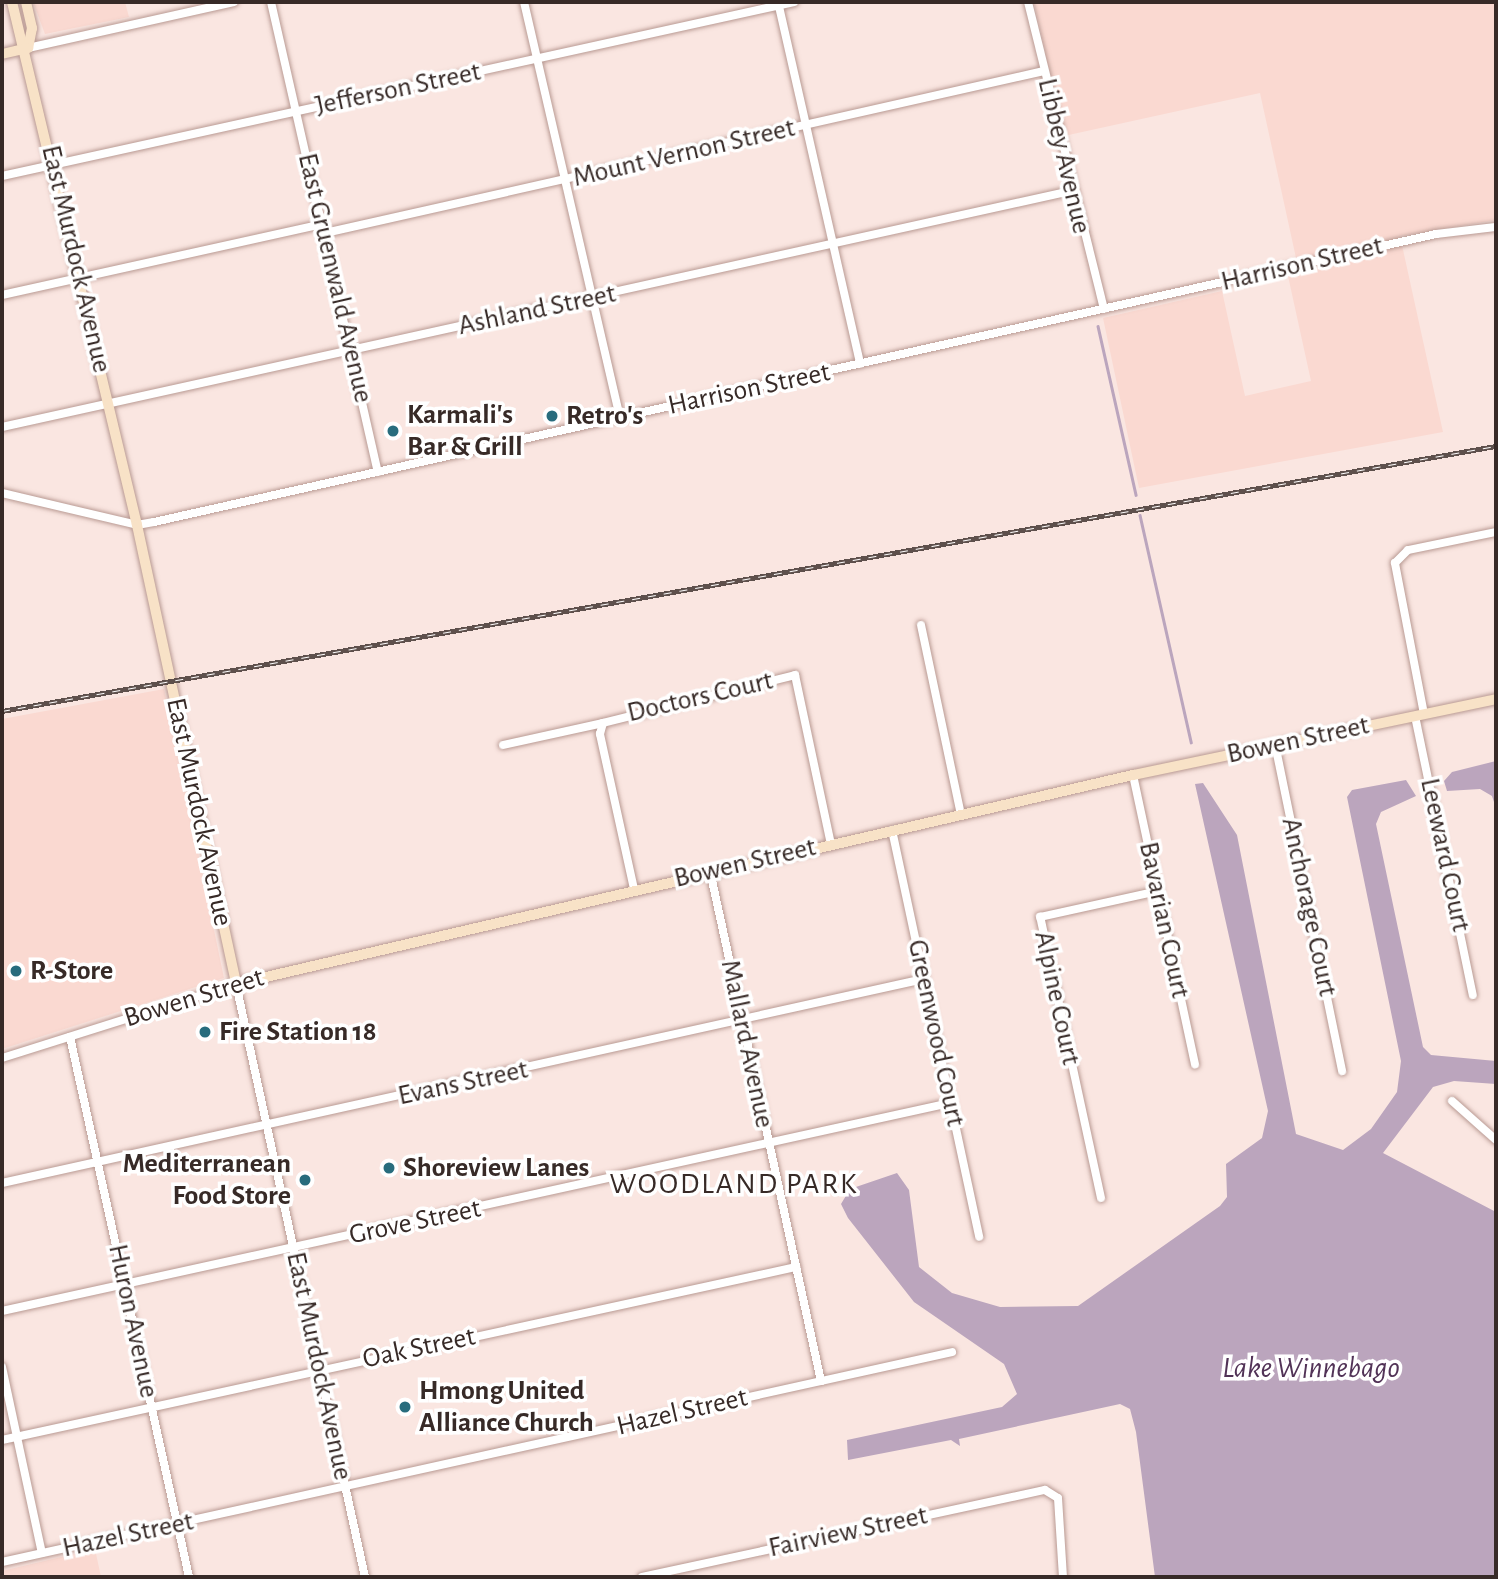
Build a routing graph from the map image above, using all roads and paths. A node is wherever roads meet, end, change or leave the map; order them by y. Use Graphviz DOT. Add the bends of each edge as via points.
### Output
graph roads {
  1 [pos="12,2"];
  2 [pos="26,2"];
  3 [pos="234,2"];
  4 [pos="271,2"];
  5 [pos="524,2"];
  6 [pos="794,2"];
  7 [pos="1028,2"];
  8 [pos="778,4"];
  9 [pos="28,48"];
  10 [pos="2,54"];
  11 [pos="537,60"];
  12 [pos="1044,71"];
  13 [pos="298,110"];
  14 [pos="805,126"];
  15 [pos="55,165"];
  16 [pos="2,176"];
  17 [pos="564,180"];
  18 [pos="1071,191"];
  19 [pos="1496,227"];
  20 [pos="324,228"];
  21 [pos="833,245"];
  22 [pos="80,278"];
  23 [pos="2,295"];
  24 [pos="592,298"];
  25 [pos="1104,310"];
  26 [pos="351,349"];
  27 [pos="860,364"];
  28 [pos="109,403"];
  29 [pos="620,418"];
  30 [pos="2,427"];
  31 [pos="379,472"];
  32 [pos="2,493"];
  33 [pos="137,525"];
  34 [pos="1496,532"];
  35 [pos="921,625"];
  36 [pos="1496,699"];
  37 [pos="1420,715"];
  38 [pos="603,723"];
  39 [pos="1275,744"];
  40 [pos="503,745"];
  41 [pos="1133,775"];
  42 [pos="961,814"];
  43 [pos="892,830"];
  44 [pos="831,844"];
  45 [pos="710,872"];
  46 [pos="634,889"];
  47 [pos="1158,891"];
  48 [pos="924,979"];
  49 [pos="236,984"];
  50 [pos="1474,995"];
  51 [pos="742,1022"];
  52 [pos="70,1037"];
  53 [pos="2,1058"];
  54 [pos="1195,1064"];
  55 [pos="1342,1071"];
  56 [pos="1452,1101"];
  57 [pos="950,1103"];
  58 [pos="267,1126"];
  59 [pos="1496,1140"];
  60 [pos="769,1144"];
  61 [pos="99,1162"];
  62 [pos="2,1184"];
  63 [pos="1101,1198"];
  64 [pos="979,1237"];
  65 [pos="293,1248"];
  66 [pos="796,1267"];
  67 [pos="125,1285"];
  68 [pos="2,1311"];
  69 [pos="952,1352"];
  70 [pos="2,1367"];
  71 [pos="319,1370"];
  72 [pos="821,1381"];
  73 [pos="152,1407"];
  74 [pos="17,1436"];
  75 [pos="2,1440"];
  76 [pos="345,1487"];
  77 [pos="177,1524"];
  78 [pos="42,1553"];
  79 [pos="2,1562"];
  80 [pos="189,1577"];
  81 [pos="365,1577"];
  82 [pos="642,1577"];
  83 [pos="1063,1577"];
  1 -- 9 [label="main road"];
  2 -- 9 [label="main road"];
  3 -- 9 [label="street"];
  4 -- 13 [label="street, East Gruenwald Avenue"];
  5 -- 11 [label="street"];
  6 -- 8 [label="street, Jefferson Street"];
  7 -- 12 [label="street, Libbey Avenue"];
  8 -- 11 [label="street, Jefferson Street"];
  8 -- 14 [label="street"];
  9 -- 10 [label="main road"];
  9 -- 15 [label="main road, East Murdock Avenue"];
  11 -- 13 [label="street, Jefferson Street"];
  11 -- 17 [label="street"];
  12 -- 14 [label="street, Mount Vernon Street"];
  12 -- 18 [label="street, Libbey Avenue"];
  13 -- 15 [label="street, Jefferson Street"];
  13 -- 20 [label="street, East Gruenwald Avenue"];
  14 -- 17 [label="street, Mount Vernon Street"];
  14 -- 21 [label="street"];
  15 -- 16 [label="street, Jefferson Street"];
  15 -- 22 [label="main road, East Murdock Avenue"];
  17 -- 20 [label="street, Mount Vernon Street"];
  17 -- 24 [label="street"];
  18 -- 21 [label="street, Ashland Street"];
  18 -- 25 [label="street, Libbey Avenue"];
  19 -- 25 [label="street, Harrison Street" via="1436,234"];
  20 -- 22 [label="street, Mount Vernon Street"];
  20 -- 26 [label="street, East Gruenwald Avenue"];
  21 -- 24 [label="street, Ashland Street"];
  21 -- 27 [label="street"];
  22 -- 23 [label="street, Mount Vernon Street"];
  22 -- 28 [label="main road, East Murdock Avenue"];
  24 -- 26 [label="street, Ashland Street"];
  24 -- 29 [label="street"];
  25 -- 27 [label="street, Harrison Street"];
  26 -- 28 [label="street, Ashland Street"];
  26 -- 31 [label="street, East Gruenwald Avenue"];
  27 -- 29 [label="street, Harrison Street"];
  28 -- 30 [label="street, Ashland Street"];
  28 -- 33 [label="main road, East Murdock Avenue"];
  29 -- 31 [label="street, Harrison Street"];
  31 -- 33 [label="street, Harrison Street"];
  32 -- 33 [label="street, Harrison Street"];
  33 -- 49 [label="main road, East Murdock Avenue"];
  34 -- 37 [label="street, Leeward Court" via="1408,550 1395,564"];
  35 -- 42 [label="street"];
  36 -- 37 [label="main road, Bowen Street"];
  37 -- 39 [label="main road, Bowen Street"];
  37 -- 50 [label="street, Leeward Court"];
  38 -- 40 [label="street"];
  38 -- 44 [label="street, Doctors Court" via="795,675"];
  38 -- 46 [label="street, Doctors Court" via="600,734"];
  39 -- 41 [label="main road, Bowen Street"];
  39 -- 55 [label="street, Anchorage Court"];
  41 -- 42 [label="main road, Bowen Street"];
  41 -- 47 [label="street, Bavarian Court"];
  42 -- 43 [label="main road, Bowen Street"];
  43 -- 44 [label="main road, Bowen Street"];
  43 -- 48 [label="street, Greenwood Court"];
  44 -- 45 [label="main road, Bowen Street"];
  45 -- 46 [label="main road, Bowen Street"];
  45 -- 51 [label="street, Mallard Avenue"];
  46 -- 49 [label="main road, Bowen Street"];
  47 -- 54 [label="street, Bavarian Court"];
  47 -- 63 [label="street, Alpine Court" via="1040,917"];
  48 -- 51 [label="street, Evans Street"];
  48 -- 57 [label="street, Greenwood Court"];
  49 -- 52 [label="street, Bowen Street"];
  49 -- 58 [label="street, East Murdock Avenue"];
  51 -- 58 [label="street, Evans Street"];
  51 -- 60 [label="street, Mallard Avenue"];
  52 -- 53 [label="street, Bowen Street"];
  52 -- 61 [label="street, Huron Avenue"];
  56 -- 59 [label="street"];
  57 -- 60 [label="street, Grove Street"];
  57 -- 64 [label="street, Greenwood Court"];
  58 -- 61 [label="street, Evans Street"];
  58 -- 65 [label="street, East Murdock Avenue"];
  60 -- 65 [label="street, Grove Street"];
  60 -- 66 [label="street, Mallard Avenue"];
  61 -- 62 [label="street, Evans Street"];
  61 -- 67 [label="street, Huron Avenue"];
  65 -- 67 [label="street, Grove Street"];
  65 -- 71 [label="street, East Murdock Avenue"];
  66 -- 71 [label="street, Oak Street"];
  66 -- 72 [label="street, Mallard Avenue"];
  67 -- 68 [label="street, Grove Street"];
  67 -- 73 [label="street, Huron Avenue"];
  69 -- 72 [label="street, Hazel Street"];
  70 -- 74 [label="street"];
  71 -- 73 [label="street, Oak Street"];
  71 -- 76 [label="street, East Murdock Avenue"];
  72 -- 76 [label="street, Hazel Street"];
  73 -- 74 [label="street, Oak Street"];
  73 -- 77 [label="street, Huron Avenue"];
  74 -- 75 [label="street, Oak Street"];
  74 -- 78 [label="street"];
  76 -- 77 [label="street, Hazel Street"];
  76 -- 81 [label="street, East Murdock Avenue"];
  77 -- 78 [label="street, Hazel Street"];
  77 -- 80 [label="street, Huron Avenue"];
  78 -- 79 [label="street, Hazel Street"];
  82 -- 83 [label="street, Fairview Street" via="1054,1492"];
}
